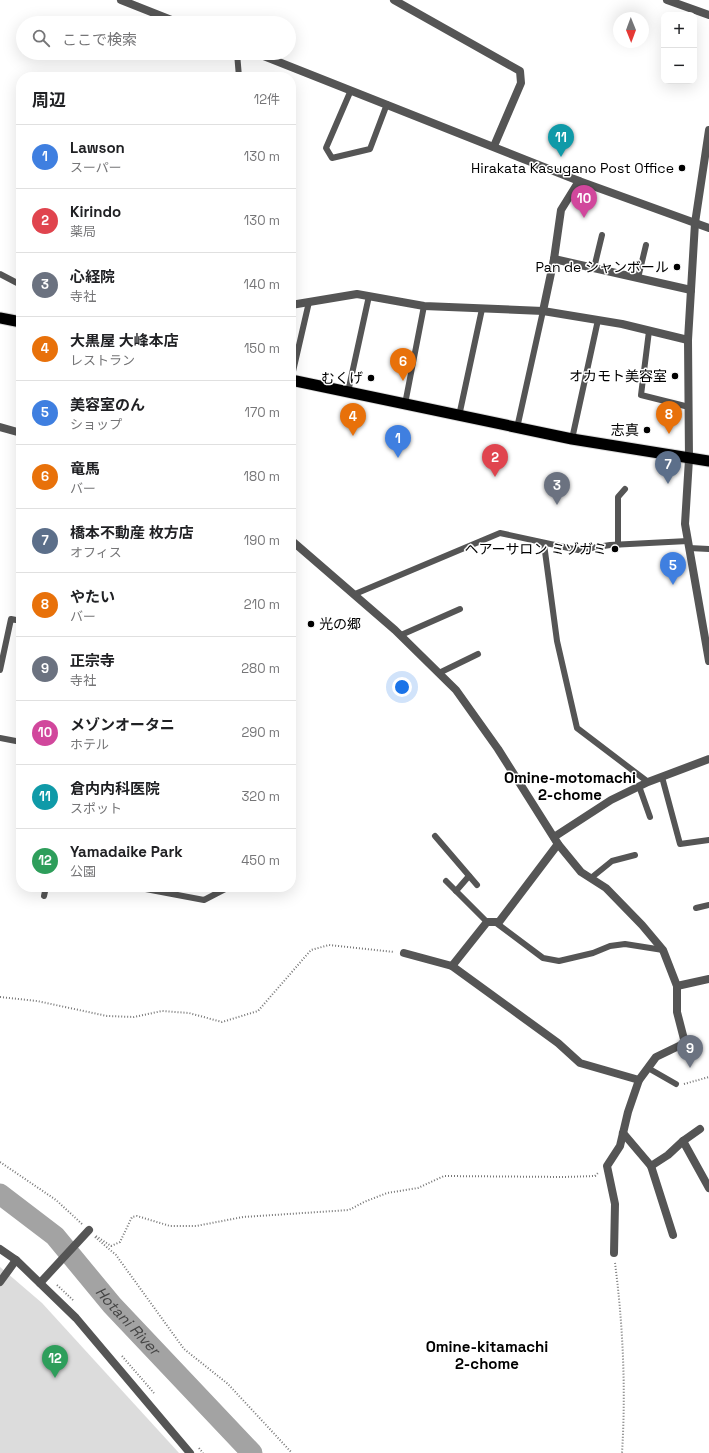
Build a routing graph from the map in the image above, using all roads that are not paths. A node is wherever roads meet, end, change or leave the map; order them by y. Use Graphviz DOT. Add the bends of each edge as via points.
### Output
graph roads {
  1 [pos="121,0"];
  2 [pos="394,0"];
  3 [pos="667,0"];
  4 [pos="709,15"];
  5 [pos="161,16"];
  6 [pos="238,60"];
  7 [pos="274,60"];
  8 [pos="239,72"];
  9 [pos="351,90"];
  10 [pos="387,104"];
  11 [pos="709,130"];
  12 [pos="494,146"];
  13 [pos="579,181"];
  14 [pos="695,223"];
  15 [pos="709,228"];
  16 [pos="602,235"];
  17 [pos="646,245"];
  18 [pos="554,259"];
  19 [pos="594,268"];
  20 [pos="0,274"];
  21 [pos="638,278"];
  22 [pos="16,282"];
  23 [pos="691,290"];
  24 [pos="369,296"];
  25 [pos="309,302"];
  26 [pos="296,304"];
  27 [pos="424,306"];
  28 [pos="482,309"];
  29 [pos="543,311"];
  30 [pos="0,318"];
  31 [pos="598,320"];
  32 [pos="16,321"];
  33 [pos="650,331"];
  34 [pos="688,340"];
  35 [pos="296,358"];
  36 [pos="296,381"];
  37 [pos="348,392"];
  38 [pos="405,404"];
  39 [pos="689,407"];
  40 [pos="459,416"];
  41 [pos="0,427"];
  42 [pos="516,428"];
  43 [pos="16,432"];
  44 [pos="572,439"];
  45 [pos="689,459"];
  46 [pos="709,461"];
  47 [pos="625,489"];
  48 [pos="296,544"];
  49 [pos="544,544"];
  50 [pos="688,544"];
  51 [pos="618,545"];
  52 [pos="709,549"];
  53 [pos="355,594"];
  54 [pos="460,609"];
  55 [pos="16,620"];
  56 [pos="400,635"];
  57 [pos="478,654"];
  58 [pos="709,661"];
  59 [pos="0,670"];
  60 [pos="439,673"];
  61 [pos="0,738"];
  62 [pos="16,741"];
  63 [pos="709,759"];
  64 [pos="662,777"];
  65 [pos="648,782"];
  66 [pos="639,786"];
  67 [pos="650,817"];
  68 [pos="435,836"];
  69 [pos="709,840"];
  70 [pos="556,841"];
  71 [pos="635,855"];
  72 [pos="469,876"];
  73 [pos="591,878"];
  74 [pos="446,881"];
  75 [pos="477,884"];
  76 [pos="456,891"];
  77 [pos="45,892"];
  78 [pos="162,892"];
  79 [pos="219,892"];
  80 [pos="44,896"];
  81 [pos="709,905"];
  82 [pos="696,908"];
  83 [pos="491,922"];
  84 [pos="663,950"];
  85 [pos="404,953"];
  86 [pos="452,966"];
  87 [pos="709,979"];
  88 [pos="677,986"];
  89 [pos="648,1068"];
  90 [pos="639,1080"];
  91 [pos="676,1084"];
  92 [pos="700,1129"];
  93 [pos="623,1133"];
  94 [pos="683,1141"];
  95 [pos="651,1166"];
  96 [pos="709,1188"];
  97 [pos="86,1233"];
  98 [pos="674,1235"];
  99 [pos="0,1249"];
  100 [pos="614,1253"];
  101 [pos="16,1260"];
  102 [pos="0,1282"];
  103 [pos="40,1283"];
  104 [pos="190,1453"];
  1 -- 5 [label="street"];
  2 -- 12 [label="street" via="520,71 521,83"];
  3 -- 4 [label="street"];
  6 -- 8 [label="lane"];
  7 -- 9 [label="street"];
  9 -- 10 [label="street"];
  9 -- 10 [label="lane" via="326,148 332,158 370,149"];
  10 -- 12 [label="street"];
  11 -- 14 [label="street"];
  12 -- 13 [label="street"];
  13 -- 14 [label="street"];
  13 -- 18 [label="street" via="561,210"];
  14 -- 15 [label="street"];
  14 -- 23 [label="street"];
  16 -- 19 [label="lane"];
  17 -- 21 [label="lane"];
  18 -- 19 [label="street"];
  18 -- 29 [label="street"];
  19 -- 21 [label="street"];
  20 -- 22 [label="lane"];
  21 -- 23 [label="street"];
  23 -- 34 [label="street"];
  24 -- 25 [label="street" via="357,294"];
  24 -- 27 [label="street"];
  24 -- 37 [label="lane"];
  25 -- 26 [label="street"];
  25 -- 35 [label="lane"];
  27 -- 28 [label="street"];
  27 -- 38 [label="lane"];
  28 -- 29 [label="street"];
  28 -- 40 [label="lane"];
  29 -- 31 [label="street"];
  29 -- 42 [label="lane"];
  30 -- 32 [label="highway"];
  31 -- 33 [label="street"];
  31 -- 44 [label="lane"];
  33 -- 34 [label="street"];
  33 -- 39 [label="lane" via="641,394"];
  34 -- 39 [label="street"];
  36 -- 37 [label="highway"];
  37 -- 38 [label="highway"];
  38 -- 40 [label="highway"];
  39 -- 45 [label="street"];
  40 -- 42 [label="highway"];
  41 -- 43 [label="street"];
  42 -- 44 [label="highway"];
  44 -- 45 [label="highway"];
  45 -- 46 [label="highway"];
  45 -- 50 [label="street" via="685,524"];
  47 -- 51 [label="lane" via="618,497"];
  48 -- 53 [label="street"];
  49 -- 51 [label="lane" via="578,550"];
  49 -- 53 [label="lane" via="500,533"];
  49 -- 65 [label="lane" via="557,642 577,728"];
  50 -- 51 [label="lane"];
  50 -- 52 [label="lane"];
  50 -- 58 [label="street"];
  53 -- 56 [label="street"];
  54 -- 56 [label="lane"];
  55 -- 59 [label="lane" via="11,619"];
  56 -- 60 [label="street"];
  57 -- 60 [label="lane"];
  60 -- 70 [label="street" via="456,690 498,749"];
  61 -- 62 [label="lane"];
  63 -- 64 [label="street"];
  64 -- 65 [label="street"];
  64 -- 69 [label="lane" via="680,844"];
  65 -- 66 [label="street"];
  66 -- 67 [label="lane"];
  66 -- 70 [label="street" via="611,800"];
  68 -- 72 [label="lane"];
  70 -- 73 [label="street" via="581,872"];
  70 -- 83 [label="street" via="499,922"];
  71 -- 73 [label="lane" via="612,861"];
  72 -- 75 [label="lane"];
  72 -- 76 [label="lane"];
  73 -- 84 [label="street" via="606,888"];
  74 -- 76 [label="lane"];
  76 -- 83 [label="lane"];
  77 -- 80 [label="lane"];
  78 -- 79 [label="lane" via="204,900"];
  81 -- 82 [label="lane"];
  83 -- 84 [label="lane" via="543,958 559,961 625,944"];
  83 -- 86 [label="street"];
  84 -- 88 [label="street"];
  85 -- 86 [label="street"];
  86 -- 90 [label="street" via="558,1043 580,1063"];
  87 -- 88 [label="street"];
  88 -- 89 [label="street" via="677,1012 685,1043 656,1057"];
  89 -- 90 [label="street"];
  89 -- 91 [label="lane"];
  90 -- 93 [label="street"];
  92 -- 94 [label="street"];
  93 -- 95 [label="street"];
  93 -- 100 [label="street" via="620,1146 607,1166 615,1204"];
  94 -- 95 [label="street"];
  94 -- 96 [label="street"];
  95 -- 98 [label="street"];
  97 -- 103 [label="street"];
  99 -- 101 [label="street"];
  101 -- 102 [label="street"];
  101 -- 103 [label="street"];
  103 -- 104 [label="street" via="76,1318"];
}
